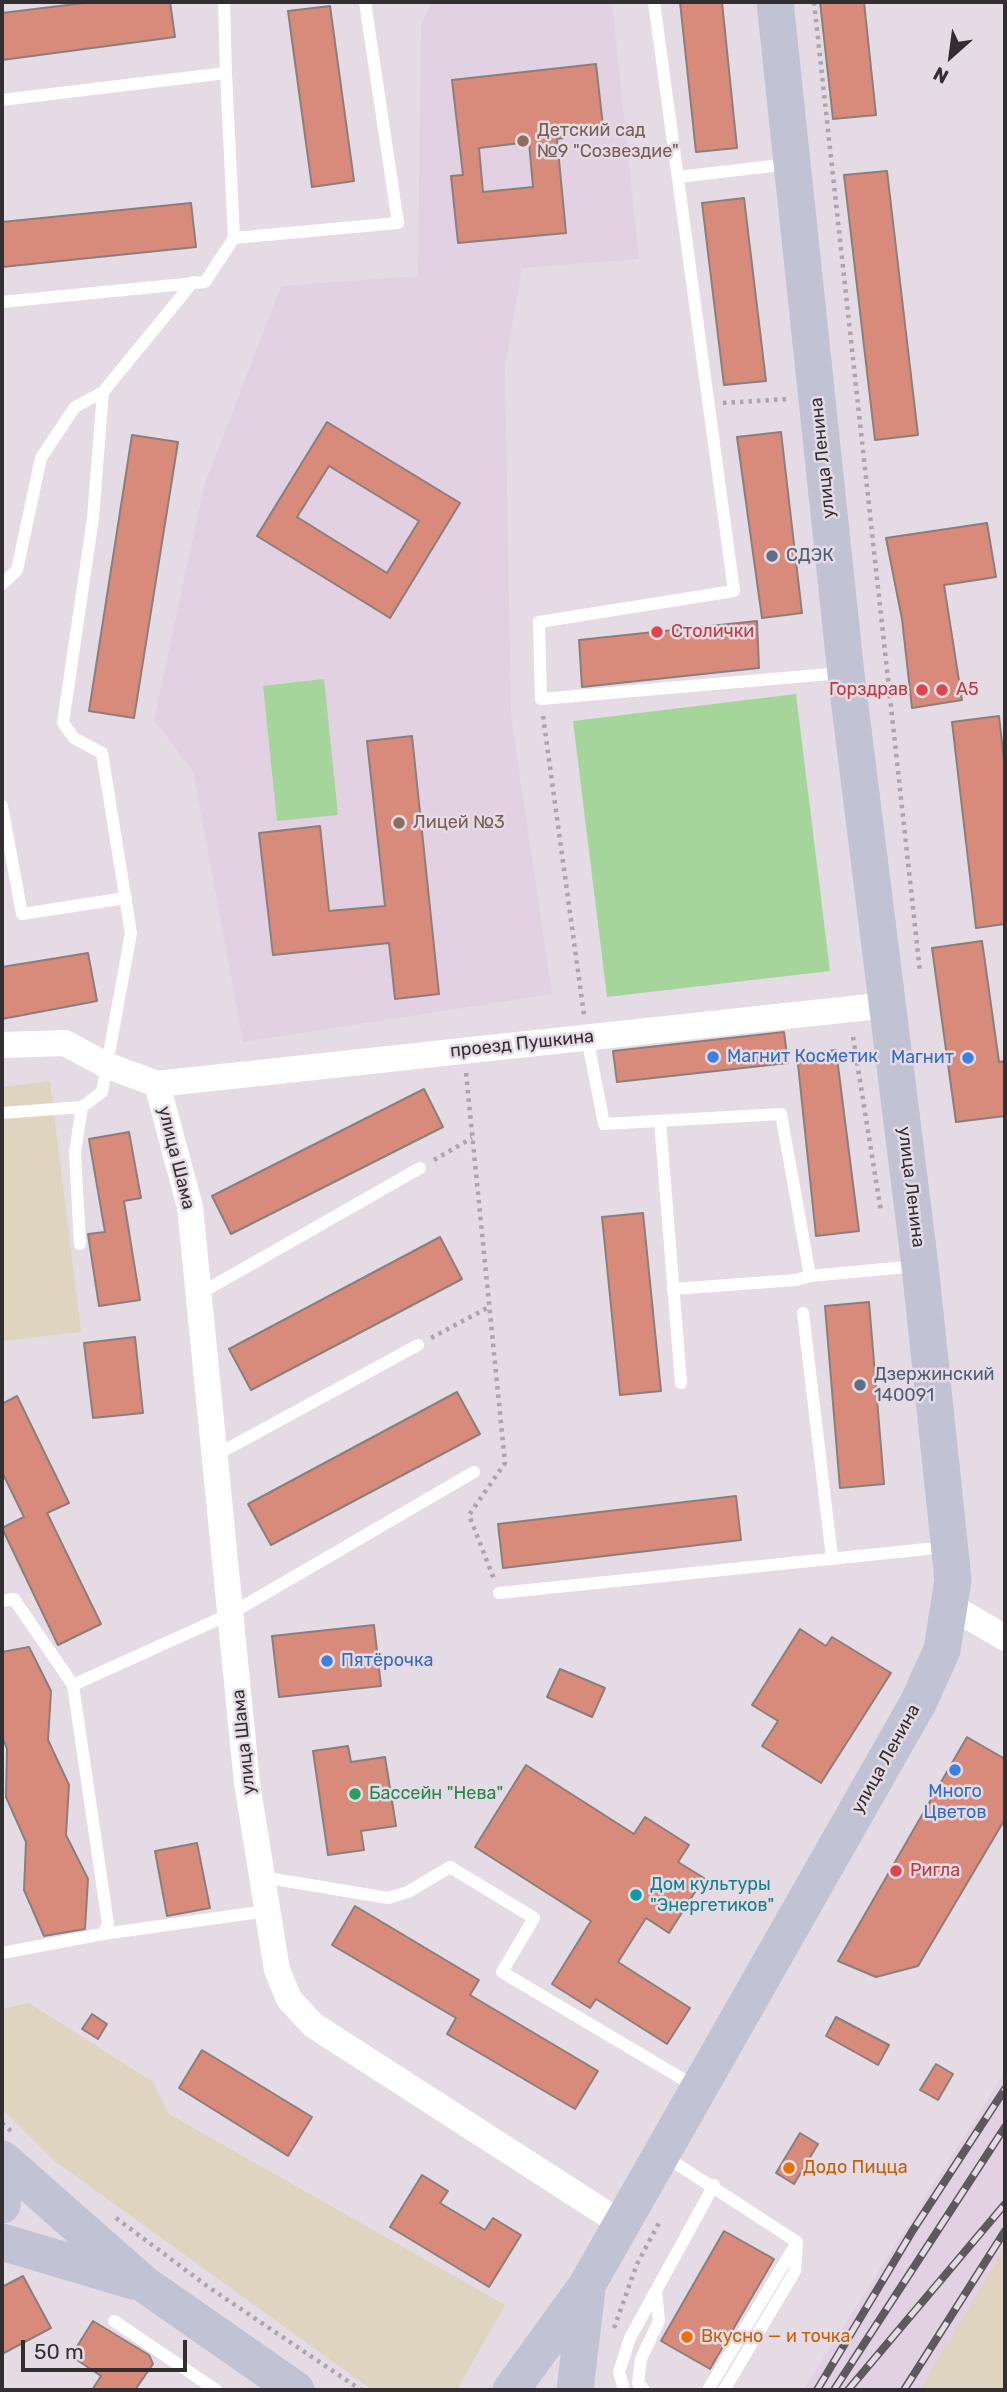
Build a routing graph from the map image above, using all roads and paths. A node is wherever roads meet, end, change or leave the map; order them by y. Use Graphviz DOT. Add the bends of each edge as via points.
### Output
graph roads {
  1 [pos="224,2"];
  2 [pos="365,2"];
  3 [pos="654,2"];
  4 [pos="775,2"];
  5 [pos="814,2"];
  6 [pos="226,73"];
  7 [pos="2,100"];
  8 [pos="792,164"];
  9 [pos="678,177"];
  10 [pos="234,238"];
  11 [pos="193,282"];
  12 [pos="2,302"];
  13 [pos="103,392"];
  14 [pos="817,397"];
  15 [pos="709,404"];
  16 [pos="2,584"];
  17 [pos="846,674"];
  18 [pos="541,699"];
  19 [pos="2,806"];
  20 [pos="126,898"];
  21 [pos="920,972"];
  22 [pos="888,1004"];
  23 [pos="587,1037"];
  24 [pos="853,1037"];
  25 [pos="2,1045"];
  26 [pos="464,1051"];
  27 [pos="106,1065"];
  28 [pos="157,1084"];
  29 [pos="82,1107"];
  30 [pos="2,1113"];
  31 [pos="660,1121"];
  32 [pos="472,1138"];
  33 [pos="420,1168"];
  34 [pos="882,1214"];
  35 [pos="80,1244"];
  36 [pos="920,1266"];
  37 [pos="810,1276"];
  38 [pos="673,1289"];
  39 [pos="199,1294"];
  40 [pos="489,1307"];
  41 [pos="803,1313"];
  42 [pos="418,1345"];
  43 [pos="681,1383"];
  44 [pos="216,1455"];
  45 [pos="474,1472"];
  46 [pos="950,1546"];
  47 [pos="832,1558"];
  48 [pos="499,1593"];
  49 [pos="2,1601"];
  50 [pos="949,1605"];
  51 [pos="230,1614"];
  52 [pos="1005,1637"];
  53 [pos="73,1685"];
  54 [pos="262,1877"];
  55 [pos="267,1911"];
  56 [pos="103,1934"];
  57 [pos="2,1953"];
  58 [pos="699,2089"];
  59 [pos="2,2123"];
  60 [pos="661,2154"];
  61 [pos="8,2156"];
  62 [pos="714,2185"];
  63 [pos="2,2205"];
  64 [pos="111,2214"];
  65 [pos="662,2217"];
  66 [pos="622,2224"];
  67 [pos="2,2242"];
  68 [pos="797,2242"];
  69 [pos="144,2284"];
  70 [pos="587,2285"];
  71 [pos="656,2291"];
  72 [pos="114,2321"];
  73 [pos="610,2340"];
  74 [pos="216,2390"];
  75 [pos="296,2390"];
  76 [pos="361,2390"];
  77 [pos="511,2390"];
  78 [pos="575,2390"];
  79 [pos="624,2390"];
  80 [pos="644,2390"];
  81 [pos="708,2390"];
  82 [pos="724,2390"];
  1 -- 6 [label="lane"];
  2 -- 10 [label="lane" via="398,223"];
  3 -- 9 [label="lane"];
  4 -- 8 [label="street, улица Ленина"];
  5 -- 21 [label="path"];
  6 -- 7 [label="lane"];
  6 -- 10 [label="lane"];
  8 -- 9 [label="lane"];
  8 -- 14 [label="street, улица Ленина"];
  9 -- 15 [label="lane"];
  10 -- 11 [label="lane" via="205,282"];
  11 -- 12 [label="lane"];
  11 -- 13 [label="lane"];
  13 -- 16 [label="lane" via="75,407 41,458 18,570"];
  13 -- 20 [label="lane" via="93,518 64,723 74,738 102,753"];
  14 -- 15 [label="path"];
  14 -- 17 [label="street, улица Ленина"];
  15 -- 18 [label="lane" via="734,591 539,622"];
  17 -- 18 [label="lane"];
  17 -- 22 [label="street, улица Ленина"];
  18 -- 23 [label="path"];
  19 -- 20 [label="lane" via="22,914"];
  20 -- 27 [label="lane" via="131,933"];
  22 -- 23 [label="street, проезд Пушкина"];
  22 -- 36 [label="street, улица Ленина"];
  23 -- 26 [label="street, проезд Пушкина"];
  23 -- 31 [label="lane" via="604,1124"];
  24 -- 34 [label="path"];
  25 -- 27 [label="street" via="65,1043"];
  26 -- 28 [label="street, проезд Пушкина"];
  26 -- 32 [label="path"];
  27 -- 28 [label="street"];
  27 -- 29 [label="lane" via="102,1092"];
  28 -- 39 [label="street, улица Шама" via="190,1207"];
  29 -- 30 [label="lane"];
  29 -- 35 [label="lane" via="75,1152"];
  31 -- 37 [label="lane" via="781,1114"];
  31 -- 38 [label="lane"];
  32 -- 33 [label="path"];
  32 -- 40 [label="path"];
  33 -- 39 [label="lane"];
  36 -- 37 [label="lane"];
  36 -- 46 [label="street, улица Ленина"];
  37 -- 38 [label="lane"];
  38 -- 43 [label="lane"];
  39 -- 44 [label="street, улица Шама"];
  40 -- 42 [label="path"];
  40 -- 48 [label="path" via="505,1463 470,1515"];
  41 -- 47 [label="lane"];
  42 -- 44 [label="lane"];
  44 -- 51 [label="street, улица Шама"];
  45 -- 51 [label="lane"];
  46 -- 47 [label="lane"];
  46 -- 50 [label="street, улица Ленина" via="953,1580"];
  47 -- 48 [label="lane"];
  49 -- 53 [label="lane" via="15,1599"];
  50 -- 52 [label="street"];
  50 -- 58 [label="street, улица Ленина" via="942,1650 918,1703"];
  51 -- 53 [label="lane"];
  51 -- 54 [label="street, улица Шама" via="247,1783"];
  53 -- 56 [label="lane" via="108,1924"];
  54 -- 55 [label="street, улица Шама"];
  54 -- 58 [label="lane" via="388,1898 408,1892 450,1867 534,1918 502,1972"];
  55 -- 56 [label="lane"];
  55 -- 66 [label="street, улица Шама" via="277,1970 289,1999 313,2025"];
  56 -- 57 [label="lane"];
  58 -- 60 [label="street, улица Ленина"];
  59 -- 61 [label="path"];
  60 -- 62 [label="lane"];
  60 -- 66 [label="street, улица Ленина"];
  61 -- 63 [label="street"];
  61 -- 69 [label="street"];
  62 -- 68 [label="lane"];
  62 -- 71 [label="lane"];
  64 -- 76 [label="path" via="207,2286"];
  65 -- 73 [label="path" via="638,2264"];
  66 -- 70 [label="street, улица Ленина"];
  67 -- 69 [label="street"];
  68 -- 81 [label="lane"];
  68 -- 82 [label="lane" via="795,2271"];
  69 -- 75 [label="street" via="257,2370"];
  70 -- 77 [label="street, улица Ленина"];
  70 -- 78 [label="street, улица Ленина"];
  71 -- 79 [label="lane" via="630,2338 620,2372"];
  71 -- 80 [label="lane" via="659,2321 641,2359 638,2382"];
  72 -- 74 [label="lane"];
}
